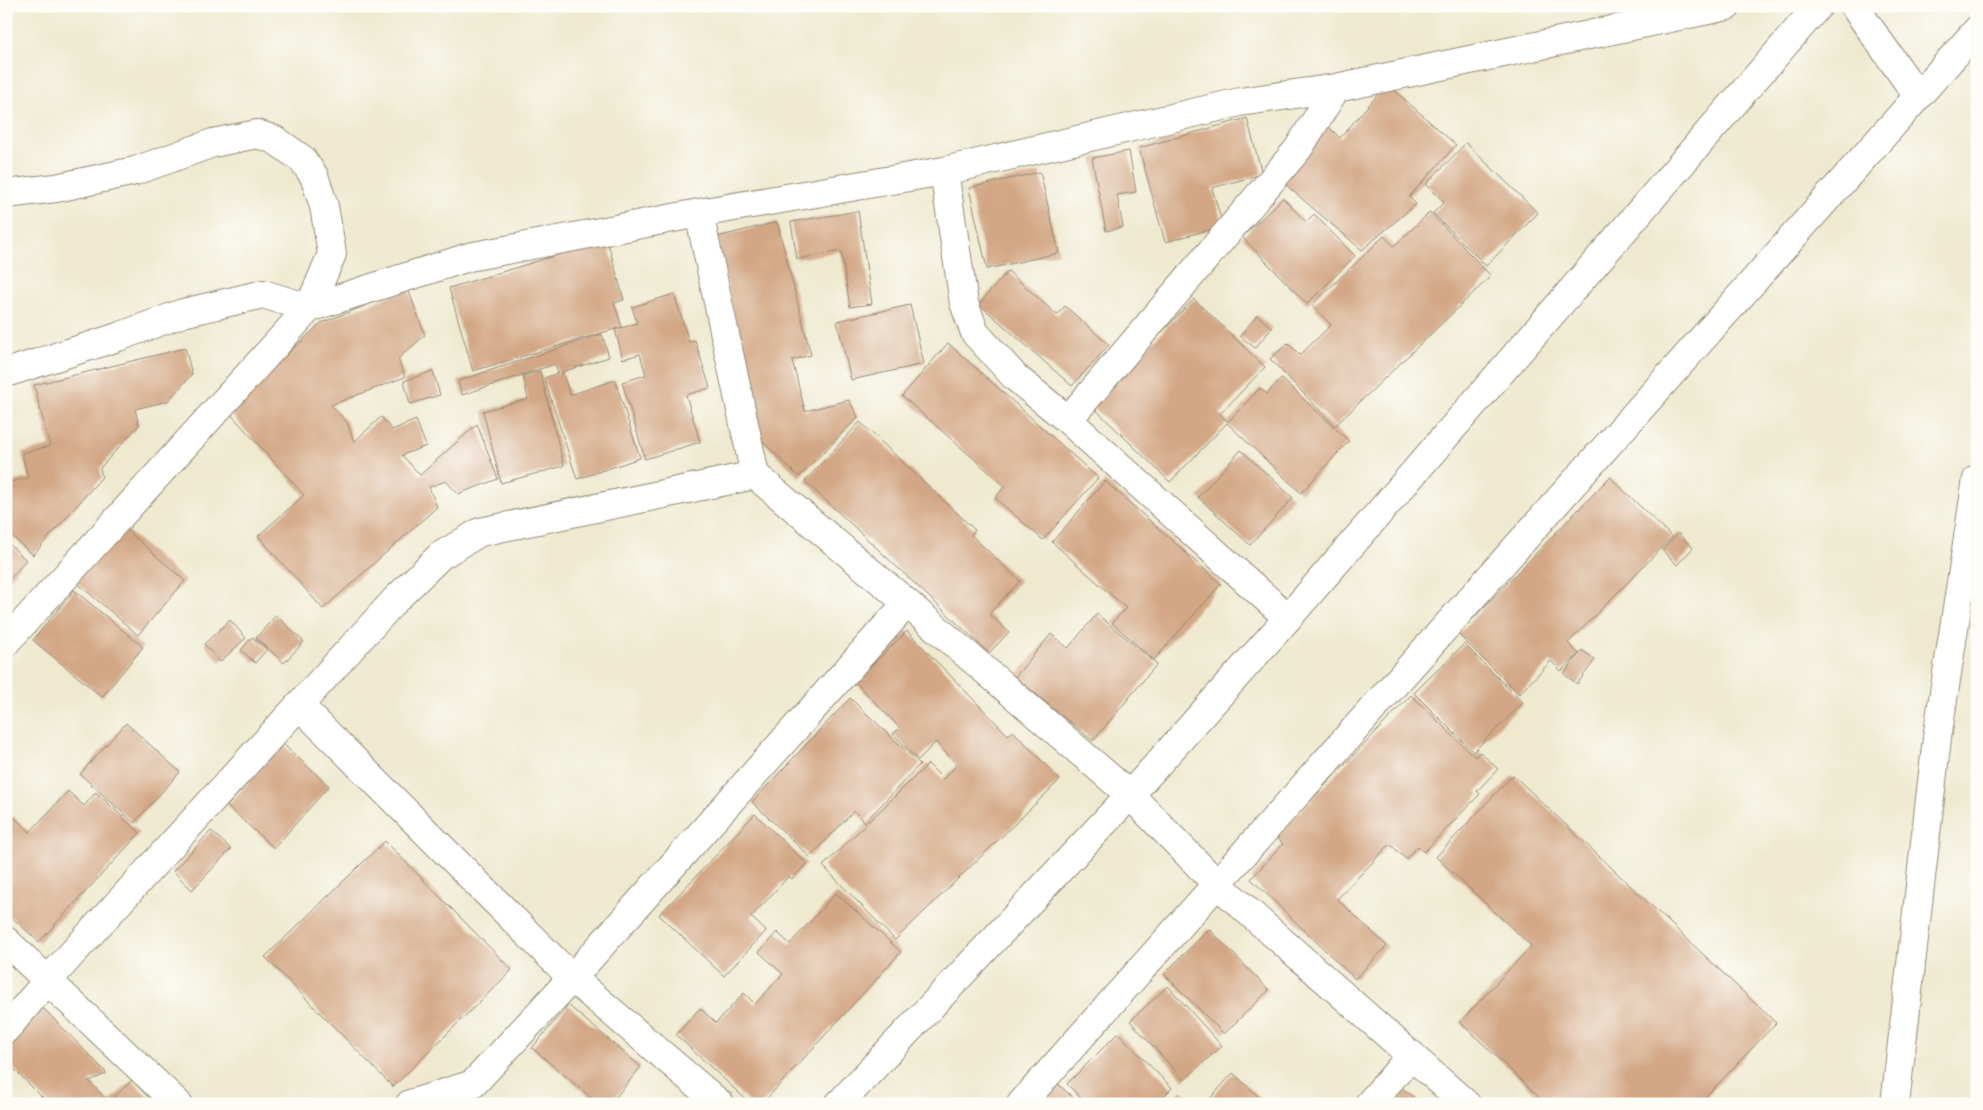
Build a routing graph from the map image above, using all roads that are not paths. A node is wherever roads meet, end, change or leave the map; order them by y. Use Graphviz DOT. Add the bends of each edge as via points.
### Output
graph roads {
  1 [pos="1727,6"];
  2 [pos="1818,6"];
  3 [pos="1854,6"];
  4 [pos="1977,30"];
  5 [pos="1336,88"];
  6 [pos="1917,96"];
  7 [pos="944,171"];
  8 [pos="6,194"];
  9 [pos="699,213"];
  10 [pos="309,308"];
  11 [pos="6,373"];
  12 [pos="1068,420"];
  13 [pos="754,476"];
  14 [pos="1977,479"];
  15 [pos="907,603"];
  16 [pos="1288,618"];
  17 [pos="6,642"];
  18 [pos="299,705"];
  19 [pos="1130,796"];
  20 [pos="1216,883"];
  21 [pos="6,941"];
  22 [pos="572,978"];
  23 [pos="48,980"];
  24 [pos="6,1029"];
  25 [pos="1412,1055"];
  26 [pos="178,1104"];
  27 [pos="410,1104"];
  28 [pos="720,1104"];
  29 [pos="839,1104"];
  30 [pos="1021,1104"];
  31 [pos="1369,1104"];
  32 [pos="1466,1104"];
  33 [pos="1896,1104"];
  1 -- 5 [label="street"];
  2 -- 16 [label="street"];
  3 -- 6 [label="street"];
  4 -- 6 [label="street"];
  5 -- 7 [label="street" via="1240,102"];
  5 -- 12 [label="street" via="1298,149"];
  6 -- 20 [label="street"];
  7 -- 9 [label="street"];
  7 -- 12 [label="street" via="964,303 976,333 1015,378"];
  8 -- 10 [label="street" via="56,188 135,171 213,143 257,134 275,140 302,160 314,176 324,206 332,254"];
  9 -- 10 [label="street" via="469,257"];
  9 -- 13 [label="street"];
  10 -- 11 [label="street" via="263,294 184,313"];
  10 -- 17 [label="street"];
  12 -- 16 [label="street"];
  13 -- 15 [label="street"];
  13 -- 18 [label="street" via="480,532 440,556"];
  14 -- 33 [label="street" via="1938,738"];
  15 -- 19 [label="street"];
  15 -- 22 [label="street"];
  16 -- 19 [label="street"];
  18 -- 22 [label="street"];
  18 -- 23 [label="street"];
  19 -- 20 [label="street"];
  19 -- 29 [label="street"];
  20 -- 25 [label="street"];
  20 -- 30 [label="street"];
  21 -- 23 [label="street"];
  22 -- 27 [label="street" via="473,1084"];
  22 -- 28 [label="street"];
  23 -- 24 [label="street"];
  23 -- 26 [label="street"];
  25 -- 31 [label="street"];
  25 -- 32 [label="street"];
}
